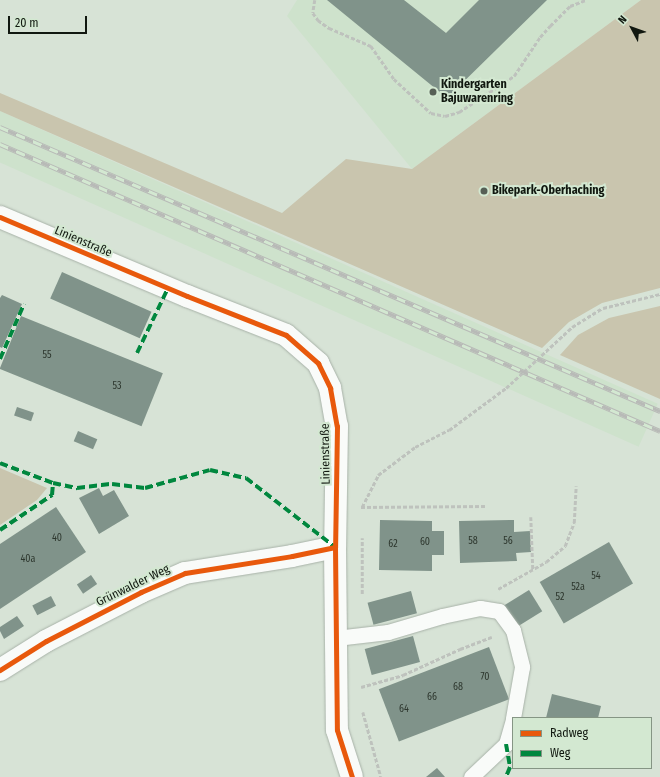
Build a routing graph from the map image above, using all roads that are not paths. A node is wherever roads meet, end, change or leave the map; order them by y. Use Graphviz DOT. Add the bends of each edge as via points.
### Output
graph roads {
  1 [pos="0,217"];
  2 [pos="335,547"];
  3 [pos="336,638"];
  4 [pos="0,670"];
  5 [pos="513,717"];
  6 [pos="512,723"];
  7 [pos="352,777"];
  8 [pos="471,777"];
  1 -- 2 [label="street, Linienstraße" via="286,335 318,363 330,388 337,426"];
  2 -- 3 [label="street, Linienstraße"];
  2 -- 4 [label="street, Grünwalder Weg" via="185,573 52,637"];
  3 -- 5 [label="lane" via="388,632 480,608 499,611 513,630 522,667"];
  3 -- 7 [label="street, Linienstraße" via="337,730"];
  6 -- 8 [label="lane" via="506,744"];
}
